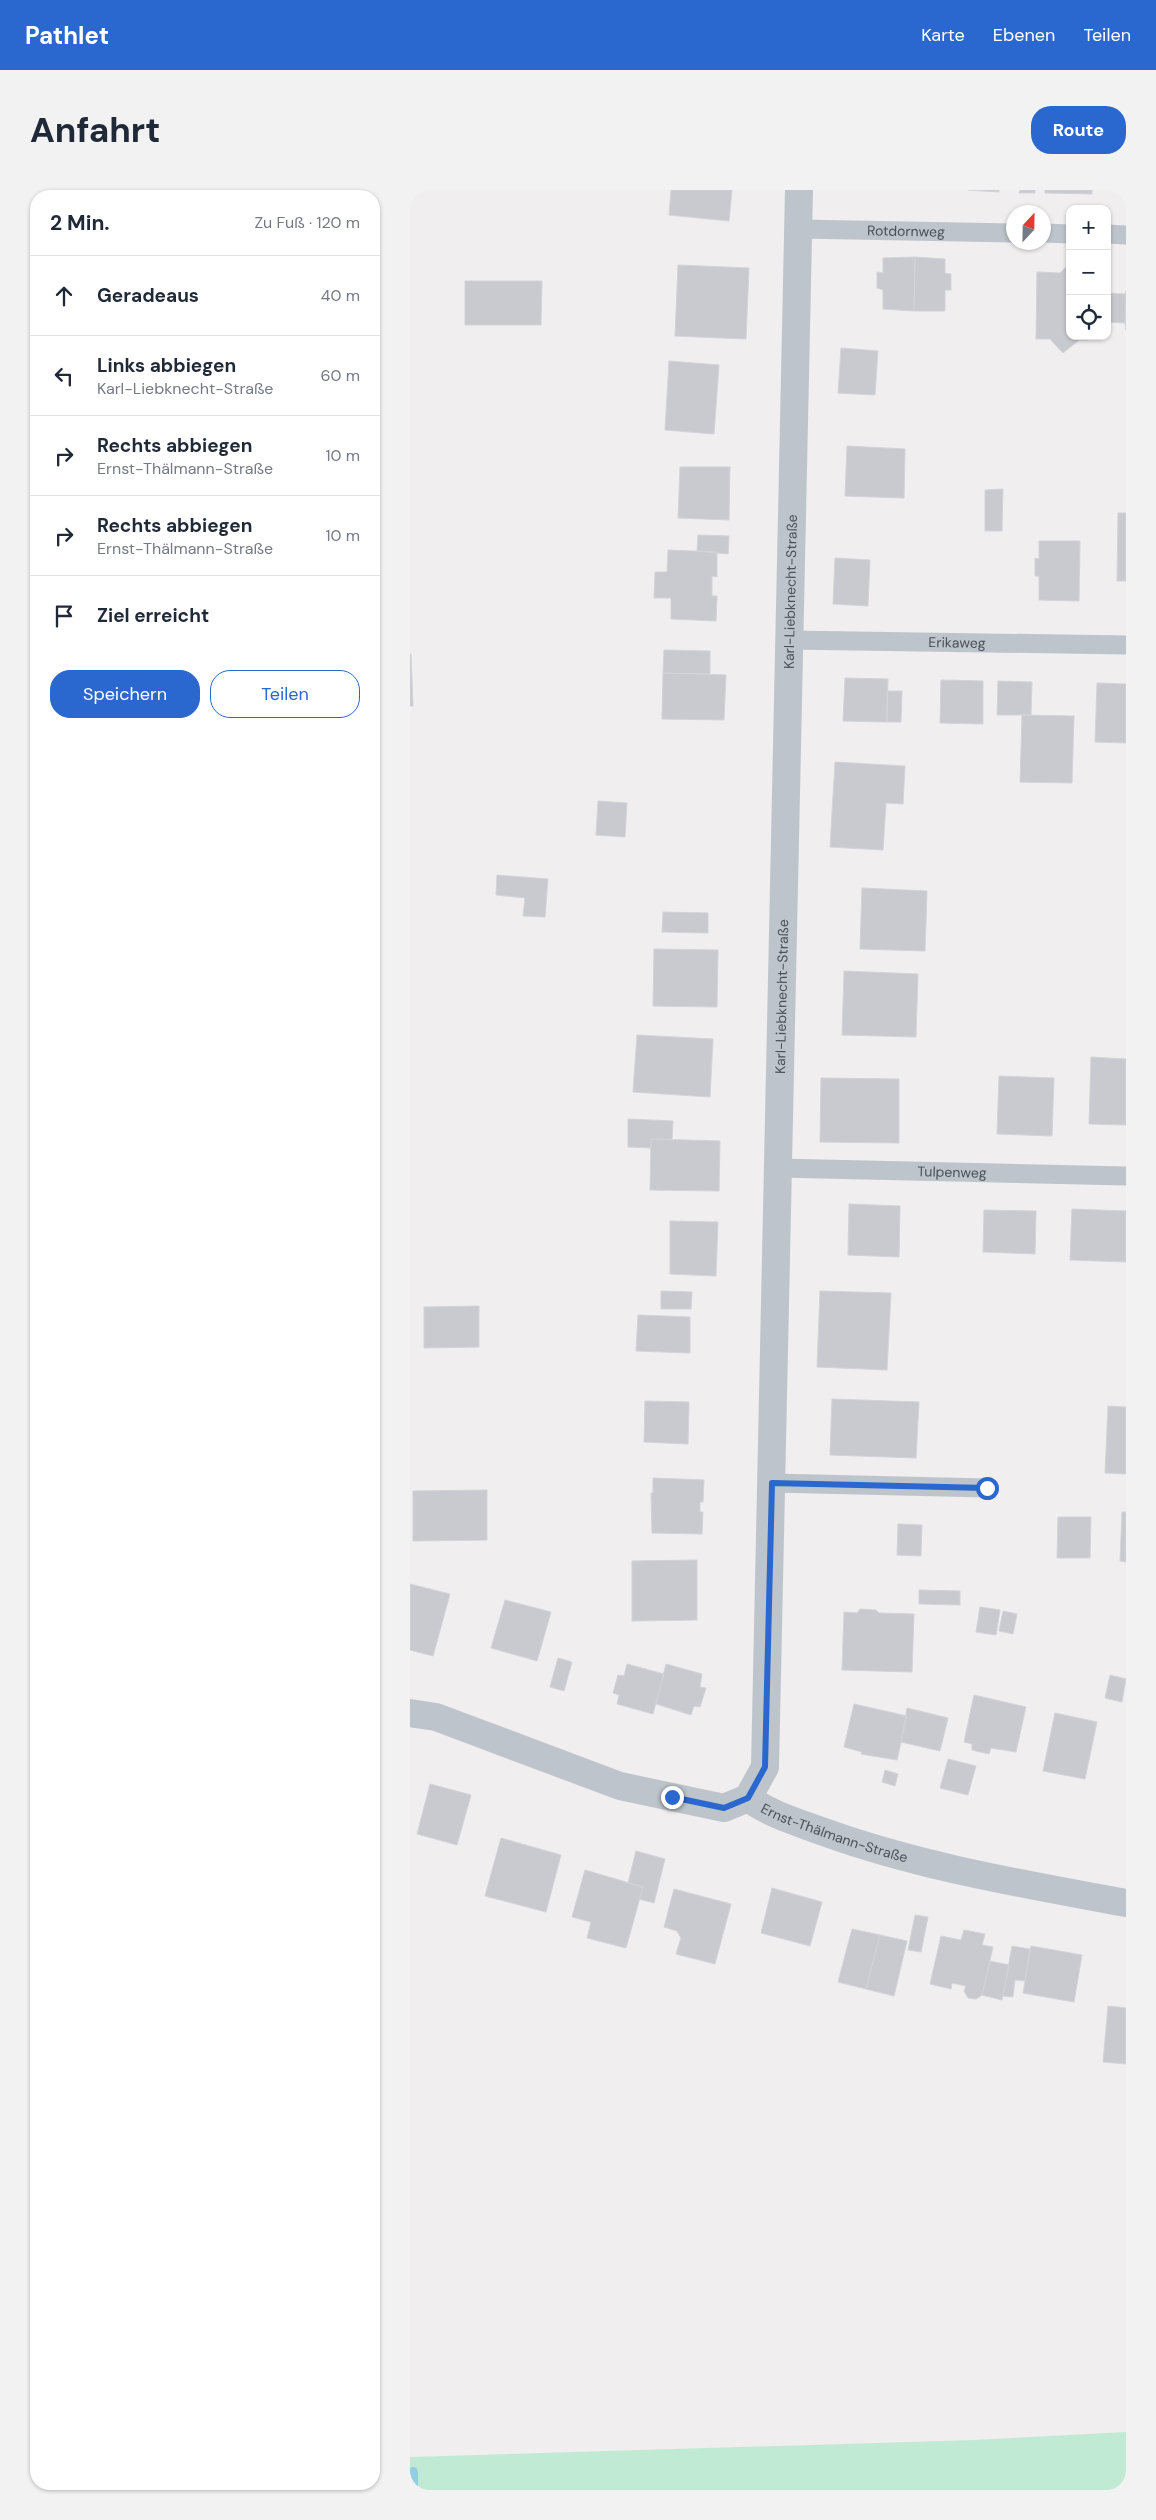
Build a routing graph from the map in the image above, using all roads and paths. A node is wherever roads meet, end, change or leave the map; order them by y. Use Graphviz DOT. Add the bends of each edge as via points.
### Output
graph roads {
  1 [pos="799,190"];
  2 [pos="798,229"];
  3 [pos="1006,233"];
  4 [pos="1051,233"];
  5 [pos="1066,234"];
  6 [pos="1111,234"];
  7 [pos="1126,235"];
  8 [pos="788,640"];
  9 [pos="1126,646"];
  10 [pos="778,1168"];
  11 [pos="1126,1176"];
  12 [pos="772,1483"];
  13 [pos="987,1488"];
  14 [pos="410,1713"];
  15 [pos="748,1798"];
  16 [pos="1126,1903"];
  1 -- 2 [label="street, Karl-Liebknecht-Straße"];
  2 -- 3 [label="lane, Rotdornweg"];
  2 -- 8 [label="street, Karl-Liebknecht-Straße"];
  4 -- 5 [label="lane"];
  6 -- 7 [label="lane"];
  8 -- 9 [label="lane, Erikaweg"];
  8 -- 10 [label="street, Karl-Liebknecht-Straße"];
  10 -- 11 [label="lane, Tulpenweg"];
  10 -- 12 [label="street, Karl-Liebknecht-Straße"];
  12 -- 13 [label="lane"];
  12 -- 15 [label="street, Karl-Liebknecht-Straße" via="765,1767"];
  14 -- 15 [label="street, Ernst-Thälmann-Straße" via="436,1717 620,1786 724,1808"];
  15 -- 16 [label="street, Ernst-Thälmann-Straße" via="765,1811 899,1856"];
}
